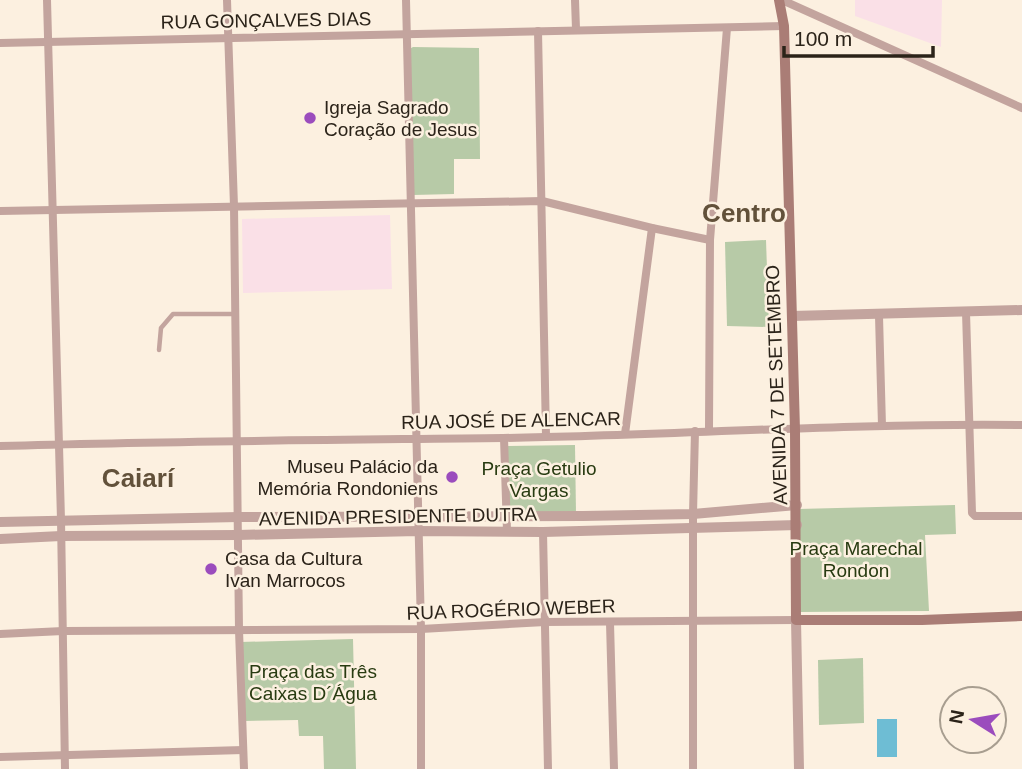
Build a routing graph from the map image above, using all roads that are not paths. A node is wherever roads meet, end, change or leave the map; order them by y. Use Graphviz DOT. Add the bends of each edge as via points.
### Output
graph roads {
  1 [pos="47,0"];
  2 [pos="227,0"];
  3 [pos="406,0"];
  4 [pos="575,0"];
  5 [pos="780,0"];
  6 [pos="784,26"];
  7 [pos="727,28"];
  8 [pos="576,29"];
  9 [pos="538,31"];
  10 [pos="407,33"];
  11 [pos="228,37"];
  12 [pos="48,41"];
  13 [pos="0,43"];
  14 [pos="1022,108"];
  15 [pos="542,201"];
  16 [pos="412,204"];
  17 [pos="234,206"];
  18 [pos="0,211"];
  19 [pos="53,211"];
  20 [pos="652,228"];
  21 [pos="710,240"];
  22 [pos="1022,310"];
  23 [pos="966,312"];
  24 [pos="236,314"];
  25 [pos="792,316"];
  26 [pos="879,316"];
  27 [pos="159,350"];
  28 [pos="969,424"];
  29 [pos="1022,425"];
  30 [pos="882,426"];
  31 [pos="709,430"];
  32 [pos="795,430"];
  33 [pos="695,431"];
  34 [pos="625,434"];
  35 [pos="546,436"];
  36 [pos="416,438"];
  37 [pos="504,438"];
  38 [pos="238,440"];
  39 [pos="59,444"];
  40 [pos="0,446"];
  41 [pos="797,505"];
  42 [pos="693,514"];
  43 [pos="1022,516"];
  44 [pos="239,517"];
  45 [pos="418,517"];
  46 [pos="506,517"];
  47 [pos="61,520"];
  48 [pos="0,522"];
  49 [pos="797,525"];
  50 [pos="693,527"];
  51 [pos="418,531"];
  52 [pos="507,531"];
  53 [pos="543,532"];
  54 [pos="61,536"];
  55 [pos="238,536"];
  56 [pos="0,539"];
  57 [pos="1022,616"];
  58 [pos="796,620"];
  59 [pos="545,622"];
  60 [pos="694,622"];
  61 [pos="610,623"];
  62 [pos="421,629"];
  63 [pos="239,630"];
  64 [pos="63,631"];
  65 [pos="0,634"];
  66 [pos="243,750"];
  67 [pos="0,757"];
  68 [pos="64,757"];
  69 [pos="65,769"];
  70 [pos="244,769"];
  71 [pos="421,769"];
  72 [pos="548,769"];
  73 [pos="614,769"];
  74 [pos="693,769"];
  75 [pos="799,769"];
  1 -- 12 [label="street"];
  2 -- 11 [label="street"];
  3 -- 10 [label="street"];
  4 -- 8 [label="street"];
  5 -- 6 [label="main road, AVENIDA 7 DE SETEMBRO"];
  5 -- 14 [label="street"];
  6 -- 7 [label="street, RUA GONÇALVES DIAS"];
  6 -- 25 [label="main road, AVENIDA 7 DE SETEMBRO"];
  7 -- 8 [label="street, RUA GONÇALVES DIAS"];
  7 -- 21 [label="street"];
  8 -- 9 [label="street, RUA GONÇALVES DIAS"];
  9 -- 10 [label="street, RUA GONÇALVES DIAS"];
  9 -- 15 [label="street"];
  10 -- 11 [label="street, RUA GONÇALVES DIAS"];
  10 -- 16 [label="street"];
  11 -- 12 [label="street, RUA GONÇALVES DIAS"];
  11 -- 17 [label="street"];
  12 -- 13 [label="street, RUA GONÇALVES DIAS"];
  12 -- 19 [label="street"];
  15 -- 16 [label="street"];
  15 -- 20 [label="street"];
  15 -- 35 [label="street"];
  16 -- 17 [label="street"];
  16 -- 36 [label="street"];
  17 -- 19 [label="street"];
  17 -- 24 [label="street"];
  18 -- 19 [label="street"];
  19 -- 39 [label="street"];
  20 -- 21 [label="street"];
  20 -- 34 [label="street"];
  21 -- 31 [label="street"];
  22 -- 23 [label="street"];
  23 -- 26 [label="street"];
  23 -- 28 [label="street"];
  24 -- 27 [label="lane" via="173,314 161,328"];
  24 -- 38 [label="street"];
  25 -- 26 [label="street"];
  25 -- 32 [label="main road, AVENIDA 7 DE SETEMBRO"];
  26 -- 30 [label="street"];
  28 -- 29 [label="street, RUA JOSÉ DE ALENCAR"];
  28 -- 30 [label="street, RUA JOSÉ DE ALENCAR"];
  28 -- 43 [label="street" via="973,515"];
  30 -- 32 [label="street, RUA JOSÉ DE ALENCAR"];
  31 -- 32 [label="street, RUA JOSÉ DE ALENCAR"];
  31 -- 33 [label="street, RUA JOSÉ DE ALENCAR"];
  32 -- 41 [label="main road, AVENIDA 7 DE SETEMBRO"];
  33 -- 34 [label="street, RUA JOSÉ DE ALENCAR"];
  33 -- 42 [label="street"];
  34 -- 35 [label="street, RUA JOSÉ DE ALENCAR"];
  35 -- 37 [label="street, RUA JOSÉ DE ALENCAR"];
  36 -- 37 [label="street, RUA JOSÉ DE ALENCAR"];
  36 -- 38 [label="street, RUA JOSÉ DE ALENCAR"];
  36 -- 45 [label="street"];
  37 -- 46 [label="street"];
  38 -- 39 [label="street, RUA JOSÉ DE ALENCAR"];
  38 -- 44 [label="street"];
  39 -- 40 [label="street, RUA JOSÉ DE ALENCAR"];
  39 -- 47 [label="street"];
  41 -- 42 [label="street, AVENIDA PRESIDENTE DUTRA"];
  41 -- 49 [label="main road, AVENIDA 7 DE SETEMBRO"];
  42 -- 46 [label="street, AVENIDA PRESIDENTE DUTRA"];
  42 -- 50 [label="street"];
  44 -- 45 [label="street, AVENIDA PRESIDENTE DUTRA"];
  44 -- 47 [label="street, AVENIDA PRESIDENTE DUTRA"];
  44 -- 55 [label="street"];
  45 -- 46 [label="street, AVENIDA PRESIDENTE DUTRA"];
  45 -- 51 [label="street"];
  46 -- 52 [label="street"];
  47 -- 48 [label="street, AVENIDA PRESIDENTE DUTRA"];
  47 -- 54 [label="street"];
  49 -- 50 [label="street, AVENIDA PRESIDENTE DUTRA"];
  49 -- 58 [label="main road, AVENIDA 7 DE SETEMBRO"];
  50 -- 53 [label="street, AVENIDA PRESIDENTE DUTRA"];
  50 -- 60 [label="street"];
  51 -- 52 [label="street, AVENIDA PRESIDENTE DUTRA"];
  51 -- 55 [label="street, AVENIDA PRESIDENTE DUTRA"];
  51 -- 62 [label="street"];
  52 -- 53 [label="street, AVENIDA PRESIDENTE DUTRA"];
  53 -- 59 [label="street"];
  54 -- 55 [label="street, AVENIDA PRESIDENTE DUTRA"];
  54 -- 56 [label="street, AVENIDA PRESIDENTE DUTRA"];
  54 -- 64 [label="street"];
  55 -- 63 [label="street"];
  57 -- 58 [label="main road, RUA ROGÉRIO WEBER"];
  58 -- 60 [label="street, RUA ROGÉRIO WEBER"];
  58 -- 75 [label="street, AVENIDA 7 DE SETEMBRO"];
  59 -- 61 [label="street, RUA ROGÉRIO WEBER"];
  59 -- 62 [label="street, RUA ROGÉRIO WEBER"];
  59 -- 72 [label="street"];
  60 -- 61 [label="street, RUA ROGÉRIO WEBER"];
  60 -- 74 [label="street"];
  61 -- 73 [label="street"];
  62 -- 63 [label="street, RUA ROGÉRIO WEBER"];
  62 -- 71 [label="street"];
  63 -- 64 [label="street, RUA ROGÉRIO WEBER"];
  63 -- 66 [label="street"];
  64 -- 65 [label="street, RUA ROGÉRIO WEBER"];
  64 -- 68 [label="street"];
  66 -- 68 [label="street"];
  66 -- 70 [label="street"];
  67 -- 68 [label="street"];
  68 -- 69 [label="street"];
}
